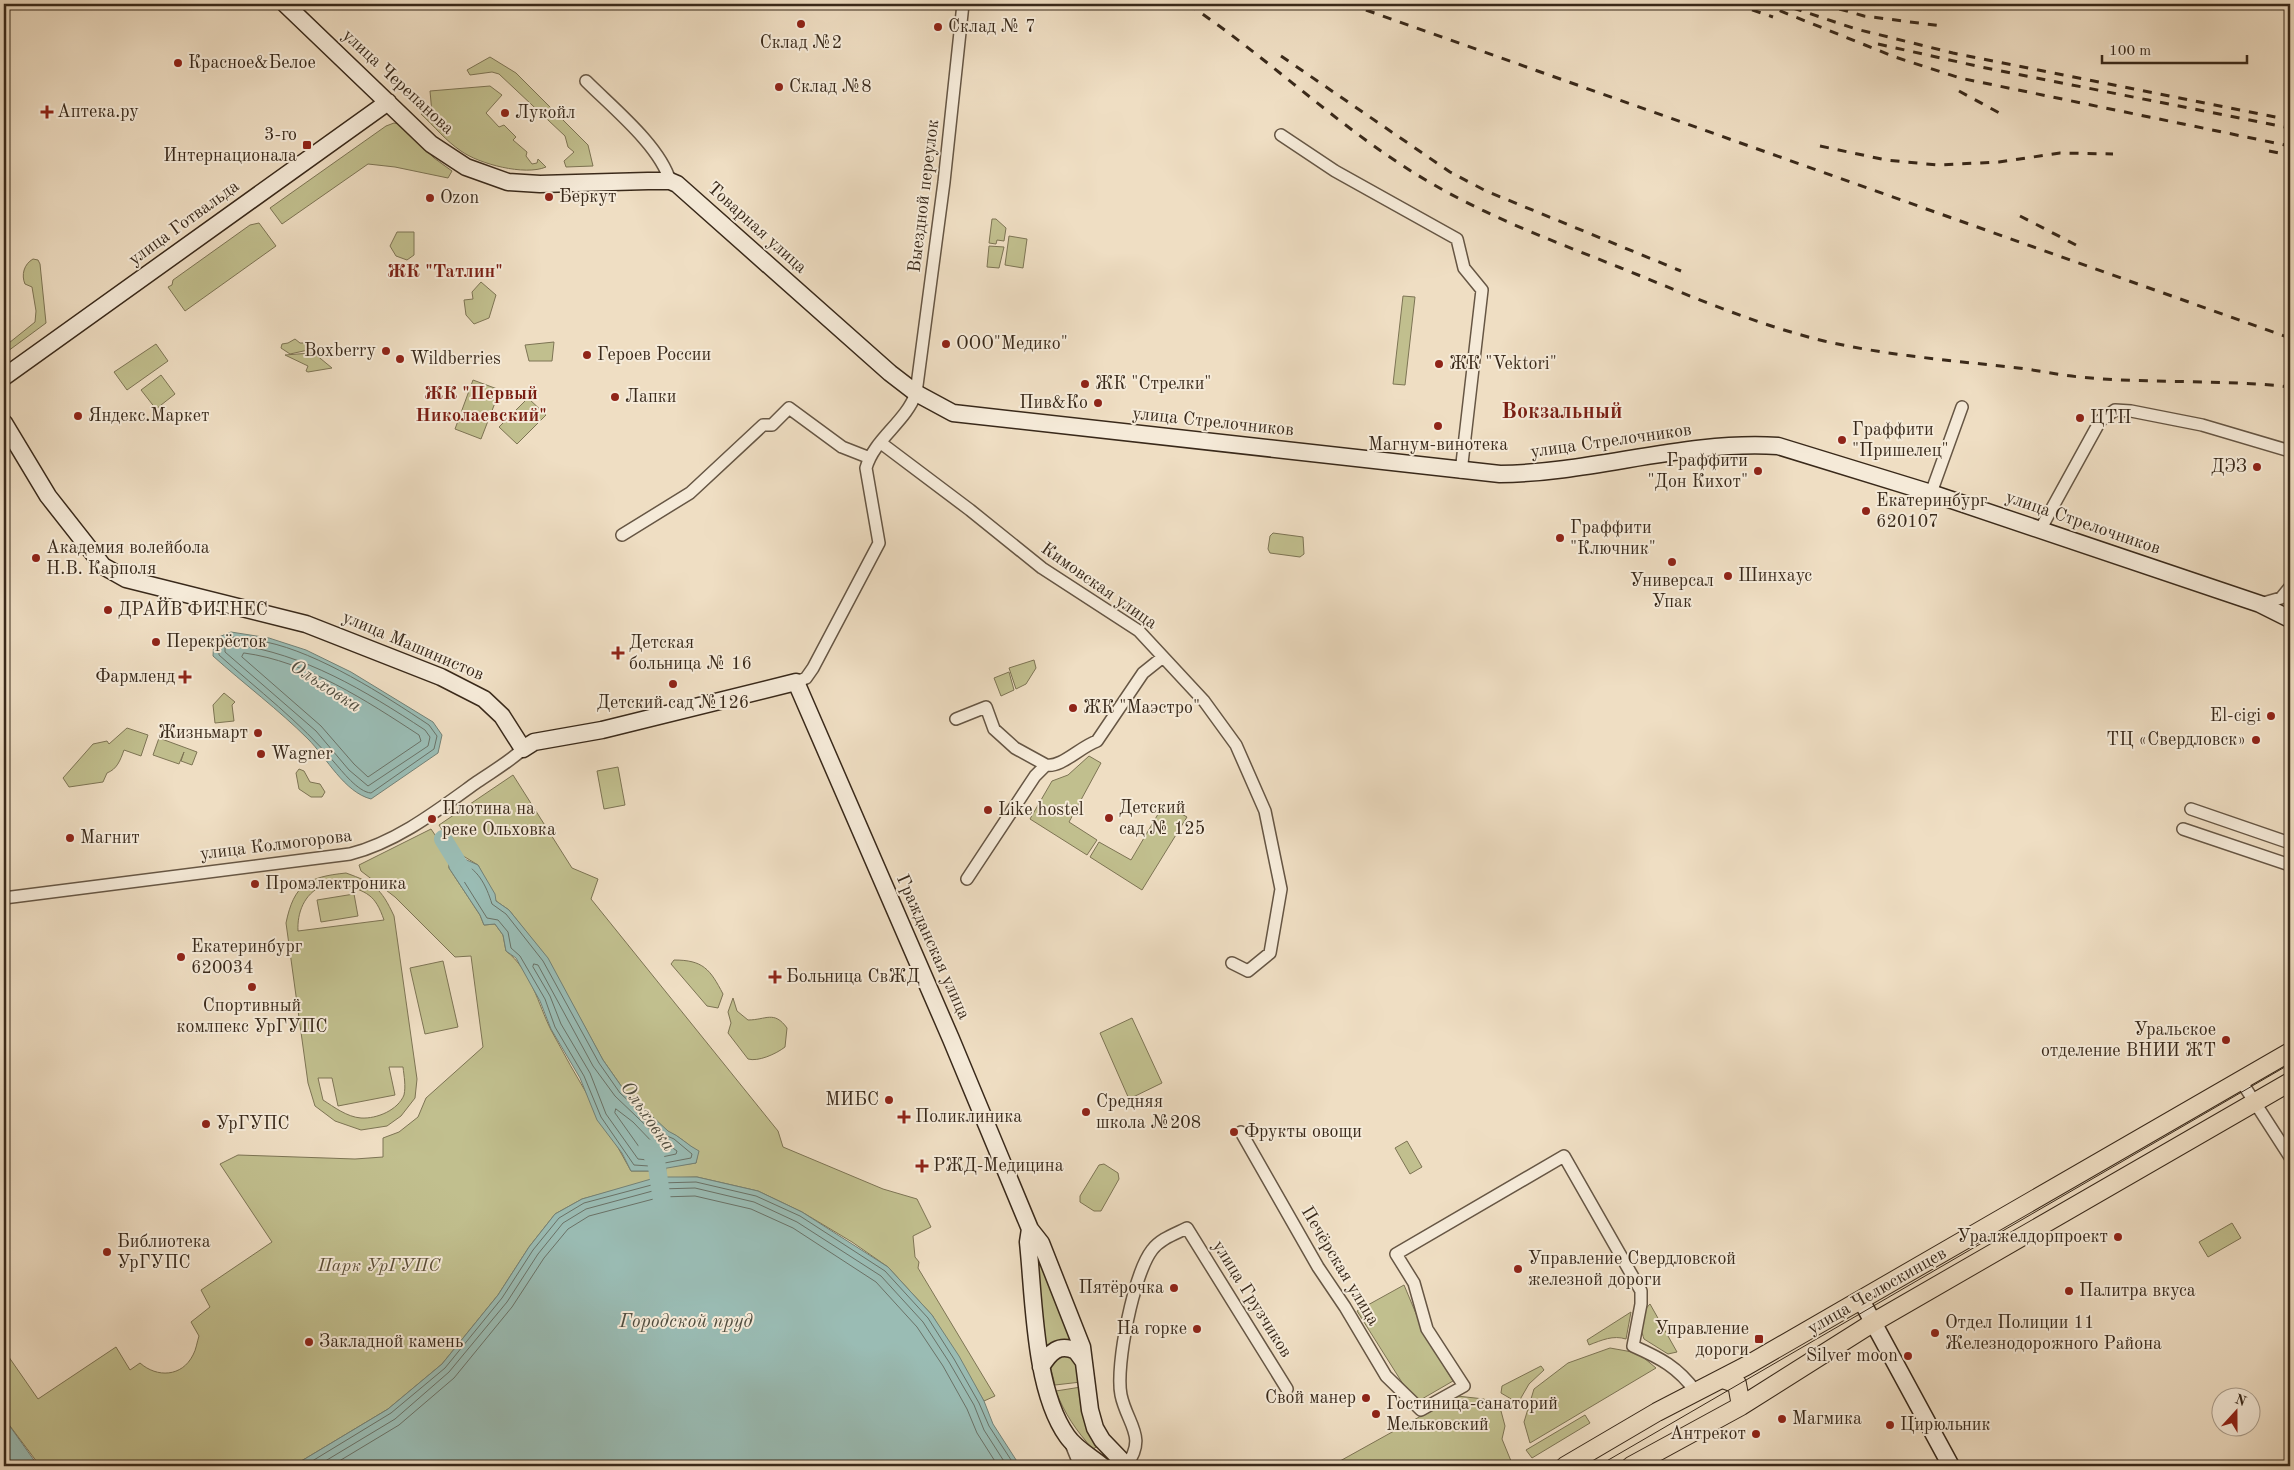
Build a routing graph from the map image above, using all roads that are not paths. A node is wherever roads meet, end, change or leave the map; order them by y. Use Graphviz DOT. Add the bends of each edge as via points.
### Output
graph roads {
  1 [pos="285,4"];
  2 [pos="962,4"];
  3 [pos="586,80"];
  4 [pos="388,102"];
  5 [pos="1281,135"];
  6 [pos="670,181"];
  7 [pos="4,378"];
  8 [pos="916,393"];
  9 [pos="1962,407"];
  10 [pos="4,423"];
  11 [pos="881,443"];
  12 [pos="2290,451"];
  13 [pos="870,458"];
  14 [pos="1461,472"];
  15 [pos="1931,493"];
  16 [pos="2040,530"];
  17 [pos="622,535"];
  18 [pos="2290,587"];
  19 [pos="2260,604"];
  20 [pos="2290,618"];
  21 [pos="1164,657"];
  22 [pos="796,682"];
  23 [pos="956,719"];
  24 [pos="523,748"];
  25 [pos="1046,765"];
  26 [pos="2191,809"];
  27 [pos="2183,829"];
  28 [pos="2290,843"];
  29 [pos="2290,865"];
  30 [pos="967,879"];
  31 [pos="4,898"];
  32 [pos="1232,963"];
  33 [pos="2290,1052"];
  34 [pos="2241,1081"];
  35 [pos="2290,1082"];
  36 [pos="2255,1102"];
  37 [pos="1242,1132"];
  38 [pos="2290,1157"];
  39 [pos="1030,1229"];
  40 [pos="1861,1300"];
  41 [pos="1874,1322"];
  42 [pos="1084,1362"];
  43 [pos="1042,1367"];
  44 [pos="1723,1379"];
  45 [pos="1287,1389"];
  46 [pos="1696,1392"];
  47 [pos="1741,1406"];
  48 [pos="1068,1438"];
  49 [pos="1080,1466"];
  50 [pos="1102,1466"];
  51 [pos="1127,1466"];
  52 [pos="1565,1466"];
  53 [pos="1631,1466"];
  54 [pos="1951,1466"];
  1 -- 4 [label="main road, улица Черепанова"];
  2 -- 8 [label="street, Выездной переулок" via="944,182"];
  3 -- 6 [label="street" via="656,152"];
  4 -- 6 [label="main road, улица Черепанова" via="431,144 466,167 508,182"];
  4 -- 7 [label="main road, улица Готвальда"];
  5 -- 14 [label="street" via="1335,171 1457,239 1464,268 1482,290"];
  6 -- 8 [label="main road, Товарная улица" via="692,196"];
  8 -- 11 [label="street" via="910,408"];
  8 -- 14 [label="main road, улица Стрелочников" via="953,412 972,416"];
  9 -- 15 [label="street"];
  10 -- 24 [label="main road, улица Машинистов" via="48,496 103,566 114,574 306,624 440,677 484,698 502,716"];
  11 -- 13 [label="street"];
  11 -- 21 [label="street, Кимовская улица" via="1042,568 1139,631"];
  12 -- 16 [label="street" via="2202,425 2123,409 2110,412 2100,421"];
  13 -- 17 [label="street" via="842,447 789,408 772,425 763,425 690,493"];
  13 -- 22 [label="street" via="866,474 879,543 813,668 806,678"];
  14 -- 15 [label="main road, улица Стрелочников" via="1528,474 1649,454 1741,444 1778,446"];
  15 -- 16 [label="main road, улица Стрелочников"];
  16 -- 19 [label="main road, улица Стрелочников"];
  18 -- 19 [label="street" via="2281,598"];
  19 -- 20 [label="main road, улица Стрелочников"];
  21 -- 25 [label="street" via="1138,680 1097,741 1084,745 1063,762"];
  21 -- 32 [label="street, Кимовская улица" via="1204,701 1236,745 1265,811 1281,890 1270,953 1248,971"];
  22 -- 24 [label="main road" via="602,730 534,742"];
  22 -- 39 [label="main road, Гражданская улица"];
  23 -- 25 [label="street" via="986,708 994,729 1015,748"];
  24 -- 31 [label="street, улица Колмогорова" via="511,761 389,841 369,850"];
  25 -- 30 [label="street" via="1035,776"];
  26 -- 28 [label="street"];
  27 -- 29 [label="street"];
  33 -- 34 [label="main road, улица Челюскинцев"];
  34 -- 36 [label="street"];
  34 -- 40 [label="main road, улица Челюскинцев"];
  35 -- 36 [label="main road, улица Челюскинцев"];
  36 -- 38 [label="street"];
  36 -- 41 [label="main road, улица Челюскинцев"];
  37 -- 46 [label="street, Печёрская улица" via="1318,1267 1386,1376 1421,1410 1464,1386 1427,1329 1414,1283 1396,1254 1564,1156 1641,1291 1633,1346 1670,1364 1684,1375"];
  39 -- 42 [label="main road, Гражданская улица" via="1042,1243 1076,1328"];
  39 -- 43 [label="main road, Гражданская улица" via="1028,1242"];
  40 -- 41 [label="main road"];
  40 -- 44 [label="main road, улица Челюскинцев"];
  41 -- 47 [label="main road, улица Челюскинцев"];
  41 -- 54 [label="main road"];
  42 -- 43 [label="main road" via="1076,1351 1061,1347 1053,1350"];
  42 -- 51 [label="main road, Гражданская улица" via="1095,1428"];
  43 -- 48 [label="main road, Гражданская улица" via="1053,1408"];
  44 -- 46 [label="main road, улица Челюскинцев"];
  44 -- 47 [label="main road" via="1737,1384"];
  45 -- 51 [label="street, улица Грузчиков" via="1187,1228 1161,1241 1152,1250 1134,1296 1121,1367 1121,1394 1137,1447"];
  46 -- 52 [label="main road, улица Челюскинцев"];
  47 -- 53 [label="main road, улица Челюскинцев"];
  48 -- 49 [label="street"];
  48 -- 50 [label="main road, Гражданская улица"];
}
